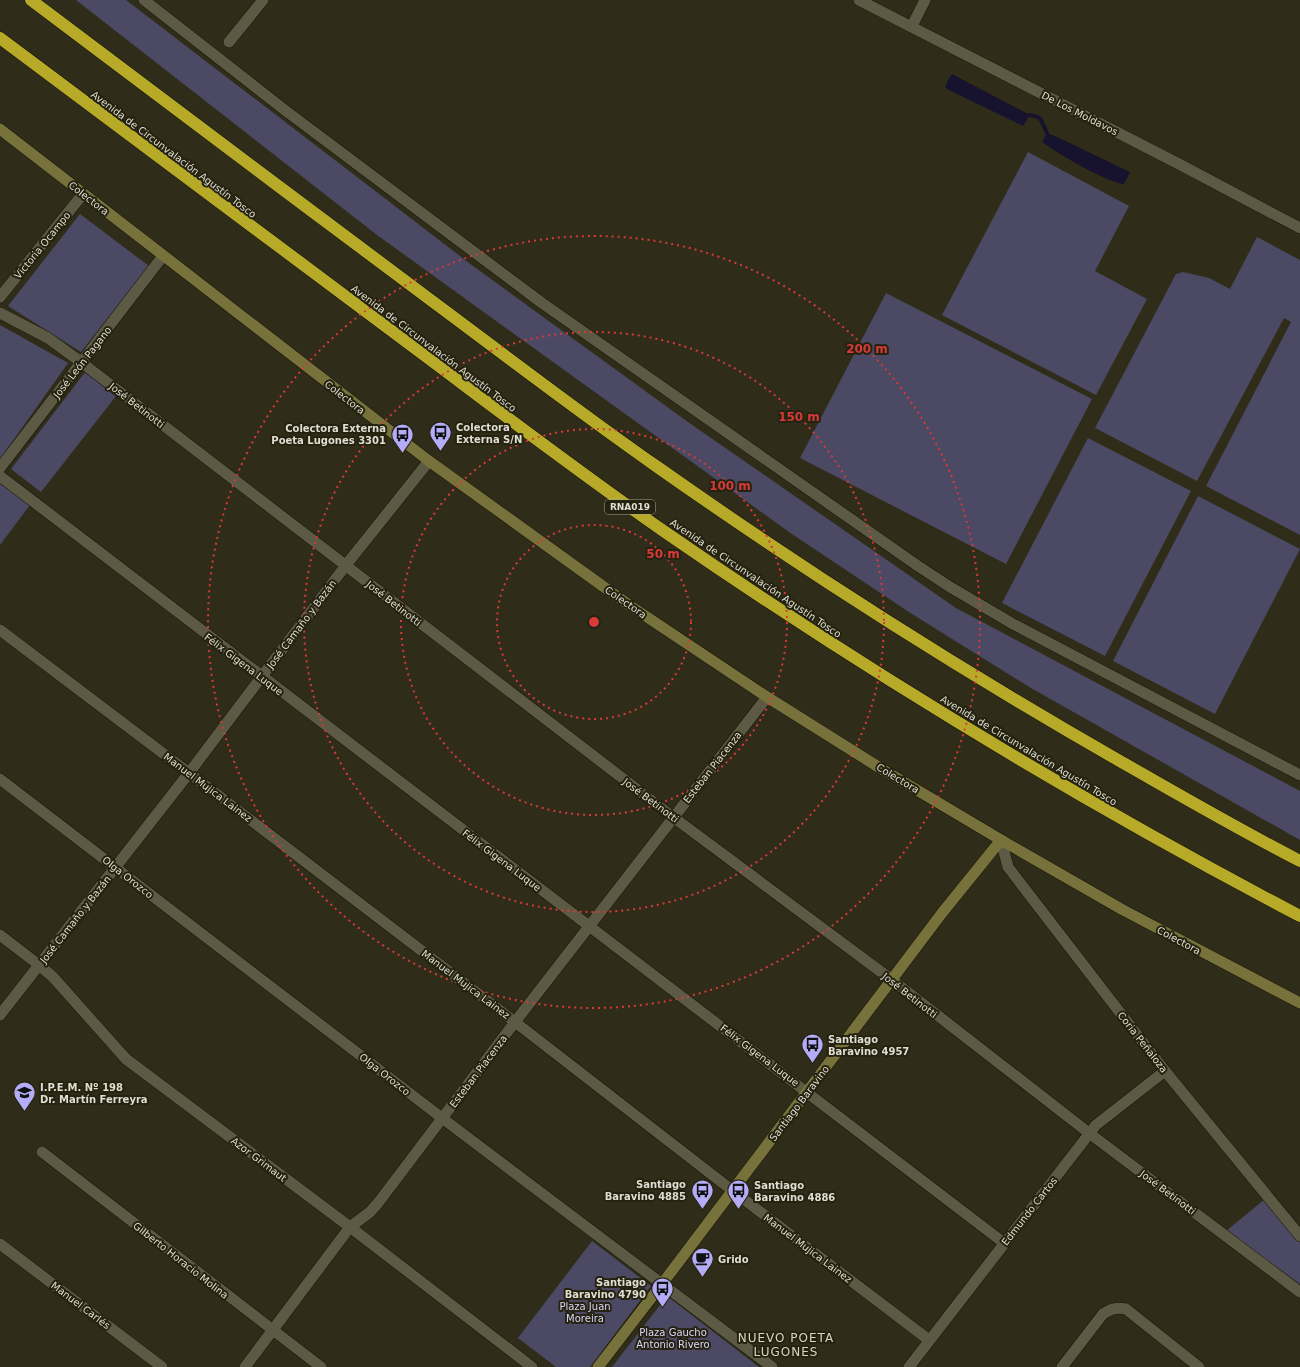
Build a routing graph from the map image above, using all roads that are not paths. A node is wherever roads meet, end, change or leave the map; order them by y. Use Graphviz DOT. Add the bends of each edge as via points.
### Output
graph roads {
  1 [pos="31,0"];
  2 [pos="144,0"];
  3 [pos="263,0"];
  4 [pos="859,0"];
  5 [pos="925,0"];
  6 [pos="912,26"];
  7 [pos="0,38"];
  8 [pos="229,42"];
  9 [pos="0,129"];
  10 [pos="83,194"];
  11 [pos="1300,228"];
  12 [pos="163,256"];
  13 [pos="0,297"];
  14 [pos="0,314"];
  15 [pos="81,362"];
  16 [pos="429,461"];
  17 [pos="0,468"];
  18 [pos="0,476"];
  19 [pos="346,565"];
  20 [pos="0,630"];
  21 [pos="261,677"];
  22 [pos="767,697"];
  23 [pos="189,773"];
  24 [pos="1300,775"];
  25 [pos="0,779"];
  26 [pos="673,817"];
  27 [pos="1001,840"];
  28 [pos="1300,860"];
  29 [pos="115,866"];
  30 [pos="1300,916"];
  31 [pos="590,926"];
  32 [pos="0,935"];
  33 [pos="39,965"];
  34 [pos="892,980"];
  35 [pos="1300,1003"];
  36 [pos="0,1015"];
  37 [pos="515,1022"];
  38 [pos="1165,1071"];
  39 [pos="808,1092"];
  40 [pos="442,1118"];
  41 [pos="1090,1133"];
  42 [pos="42,1152"];
  43 [pos="733,1191"];
  44 [pos="350,1227"];
  45 [pos="1300,1236"];
  46 [pos="1004,1243"];
  47 [pos="0,1244"];
  48 [pos="662,1284"];
  49 [pos="1300,1292"];
  50 [pos="272,1330"];
  51 [pos="929,1340"];
  52 [pos="162,1367"];
  53 [pos="245,1367"];
  54 [pos="321,1367"];
  55 [pos="532,1367"];
  56 [pos="598,1367"];
  57 [pos="772,1367"];
  58 [pos="909,1367"];
  59 [pos="1062,1367"];
  60 [pos="1200,1367"];
  1 -- 28 [label="highway" via="546,386 724,513 963,668 1066,730"];
  2 -- 24 [label="street" via="286,111 542,303 931,574 1013,624"];
  3 -- 8 [label="street"];
  4 -- 6 [label="street, De Los Moldavos"];
  5 -- 6 [label="street"];
  6 -- 11 [label="street, De Los Moldavos"];
  7 -- 30 [label="highway, Avenida de Circunvalación Agustín Tosco / RNA019" via="551,450 720,570 889,680 1051,778"];
  9 -- 10 [label="main road, Colectora"];
  10 -- 12 [label="main road, Colectora"];
  10 -- 13 [label="street, Victoria Ocampo"];
  12 -- 15 [label="street, José León Pagano"];
  12 -- 16 [label="main road, Colectora"];
  14 -- 15 [label="street, José Betinotti" via="48,338"];
  15 -- 17 [label="street, José León Pagano"];
  15 -- 19 [label="street, José Betinotti"];
  16 -- 19 [label="street, José Camaño y Bazán"];
  16 -- 22 [label="main road, Colectora" via="629,605"];
  18 -- 21 [label="street, Félix Gigena Luque"];
  19 -- 21 [label="street, José Camaño y Bazán"];
  19 -- 26 [label="street, José Betinotti"];
  20 -- 23 [label="street, Manuel Mujica Lainez"];
  21 -- 23 [label="street, José Camaño y Bazán"];
  21 -- 31 [label="street, Félix Gigena Luque"];
  22 -- 26 [label="street, Esteban Piacenza"];
  22 -- 27 [label="main road, Colectora"];
  23 -- 29 [label="street, José Camaño y Bazán"];
  23 -- 37 [label="street, Manuel Mujica Lainez"];
  25 -- 29 [label="street, Olga Orozco"];
  26 -- 31 [label="street, Esteban Piacenza"];
  26 -- 34 [label="street, José Betinotti"];
  27 -- 34 [label="main road, Santiago Baravino"];
  27 -- 35 [label="main road, Colectora" via="1123,910"];
  27 -- 38 [label="street, Coria Peñaloza" via="1008,867"];
  29 -- 33 [label="street, José Camaño y Bazán"];
  29 -- 40 [label="street, Olga Orozco"];
  31 -- 37 [label="street, Esteban Piacenza"];
  31 -- 39 [label="street, Félix Gigena Luque"];
  32 -- 33 [label="street, Azor Grimaut"];
  33 -- 36 [label="street, José Camaño y Bazán"];
  33 -- 44 [label="street, Azor Grimaut" via="53,977 126,1059"];
  34 -- 39 [label="main road, Santiago Baravino"];
  34 -- 41 [label="street, José Betinotti"];
  37 -- 40 [label="street, Esteban Piacenza"];
  37 -- 43 [label="street, Manuel Mujica Lainez"];
  38 -- 41 [label="street, Edmundo Cartos" via="1103,1118"];
  38 -- 45 [label="street, Coria Peñaloza"];
  39 -- 43 [label="main road, Santiago Baravino"];
  39 -- 46 [label="street, Félix Gigena Luque"];
  40 -- 44 [label="street, Esteban Piacenza" via="378,1203"];
  40 -- 48 [label="street, Olga Orozco"];
  41 -- 46 [label="street, Edmundo Cartos"];
  41 -- 49 [label="street, José Betinotti"];
  42 -- 50 [label="street, Gilberto Horacio Molina"];
  43 -- 48 [label="main road, Santiago Baravino"];
  43 -- 51 [label="street, Manuel Mujica Lainez"];
  44 -- 50 [label="street, Esteban Piacenza"];
  44 -- 55 [label="street, Azor Grimaut"];
  46 -- 51 [label="street, Edmundo Cartos"];
  47 -- 52 [label="street, Manuel Carlés"];
  48 -- 56 [label="main road, Santiago Baravino"];
  48 -- 57 [label="street, Olga Orozco"];
  50 -- 53 [label="street, Esteban Piacenza"];
  50 -- 54 [label="street, Gilberto Horacio Molina"];
  51 -- 58 [label="street, Edmundo Cartos"];
  59 -- 60 [label="street" via="1103,1314 1118,1307 1126,1310"];
}
